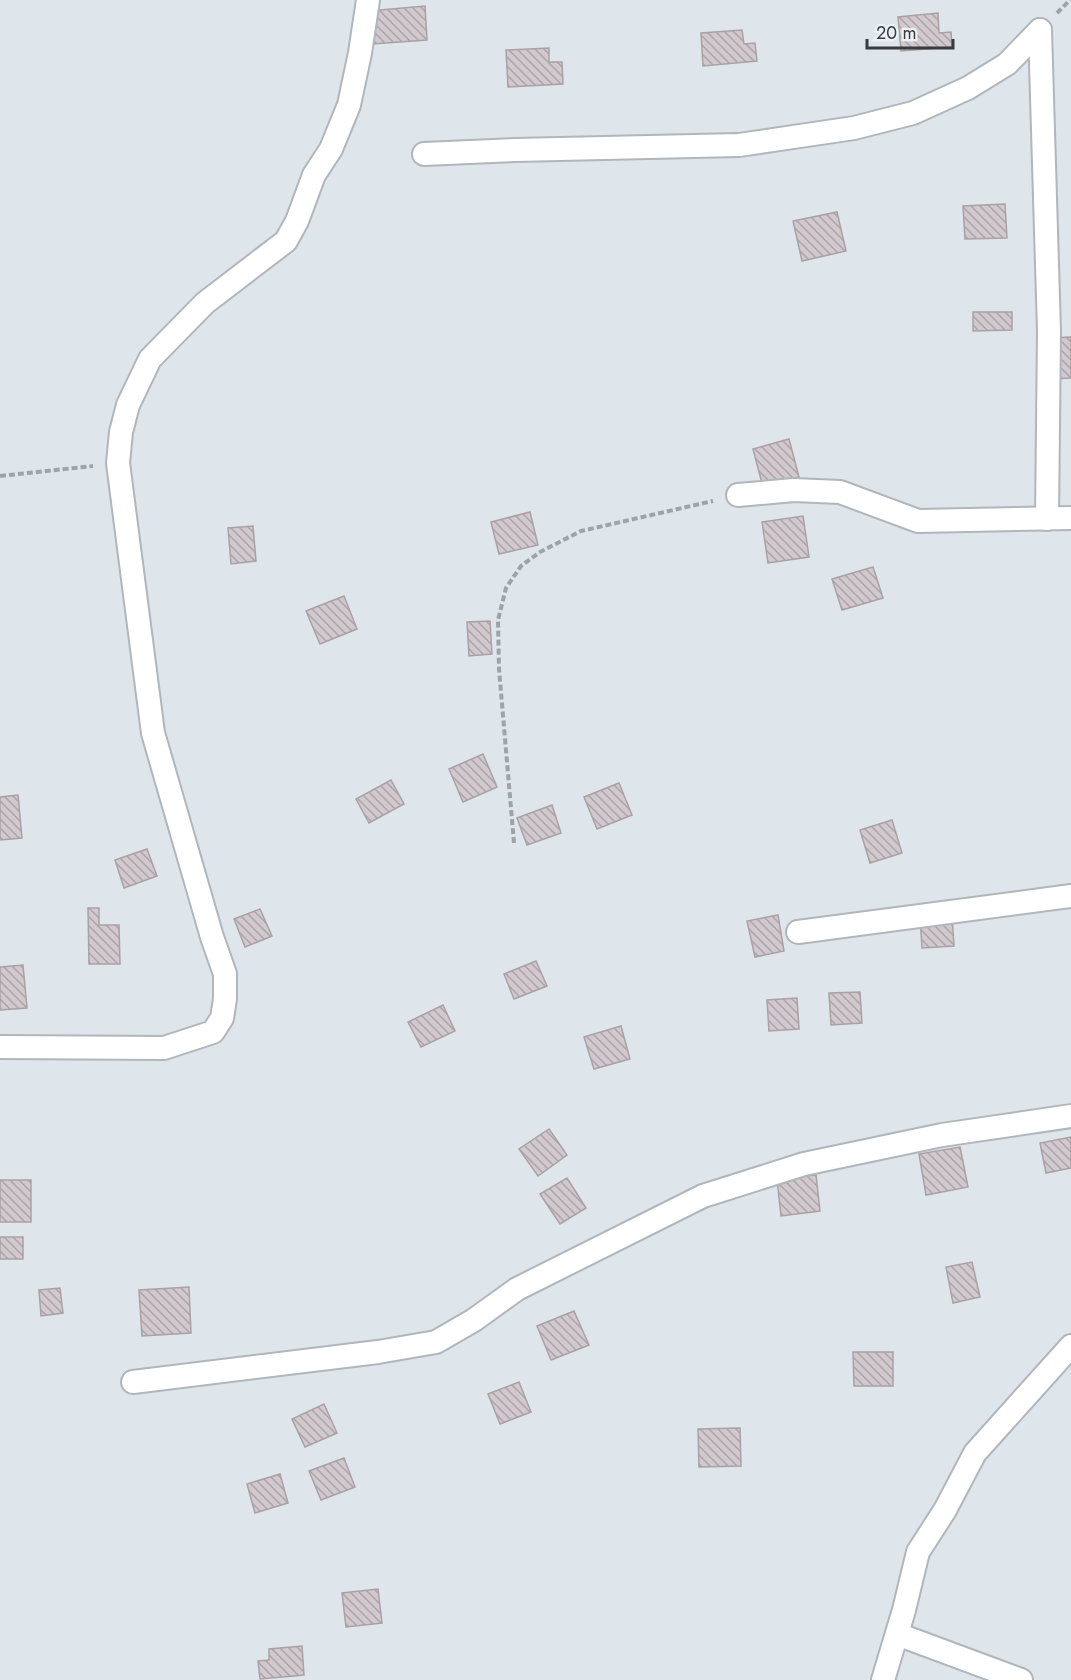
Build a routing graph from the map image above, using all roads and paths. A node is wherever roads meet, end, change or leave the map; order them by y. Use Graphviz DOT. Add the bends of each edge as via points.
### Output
graph roads {
  1 [pos="368,0"];
  2 [pos="424,154"];
  3 [pos="118,464"];
  4 [pos="0,476"];
  5 [pos="738,495"];
  6 [pos="1071,518"];
  7 [pos="1047,519"];
  8 [pos="514,843"];
  9 [pos="1071,896"];
  10 [pos="798,932"];
  11 [pos="0,1047"];
  12 [pos="1071,1116"];
  13 [pos="1071,1346"];
  14 [pos="133,1382"];
  15 [pos="897,1634"];
  16 [pos="883,1680"];
  17 [pos="1020,1680"];
  1 -- 3 [label="street" via="349,105 331,149 314,175 297,221 286,241 205,303 150,359 128,405"];
  2 -- 7 [label="street" via="740,145 854,128 913,113 968,88 1007,64 1040,30 1049,331"];
  3 -- 4 [label="path"];
  3 -- 11 [label="street" via="153,733 225,974 222,1018 213,1032 164,1048"];
  5 -- 7 [label="street" via="794,490 840,492 918,521"];
  5 -- 8 [label="path" via="580,531 521,566 506,588 498,620 499,669"];
  6 -- 7 [label="street"];
  9 -- 10 [label="street"];
  12 -- 14 [label="street" via="942,1135 804,1164 703,1196 517,1289 436,1342"];
  13 -- 15 [label="street" via="975,1453 918,1552"];
  15 -- 16 [label="street"];
  15 -- 17 [label="street"];
}
